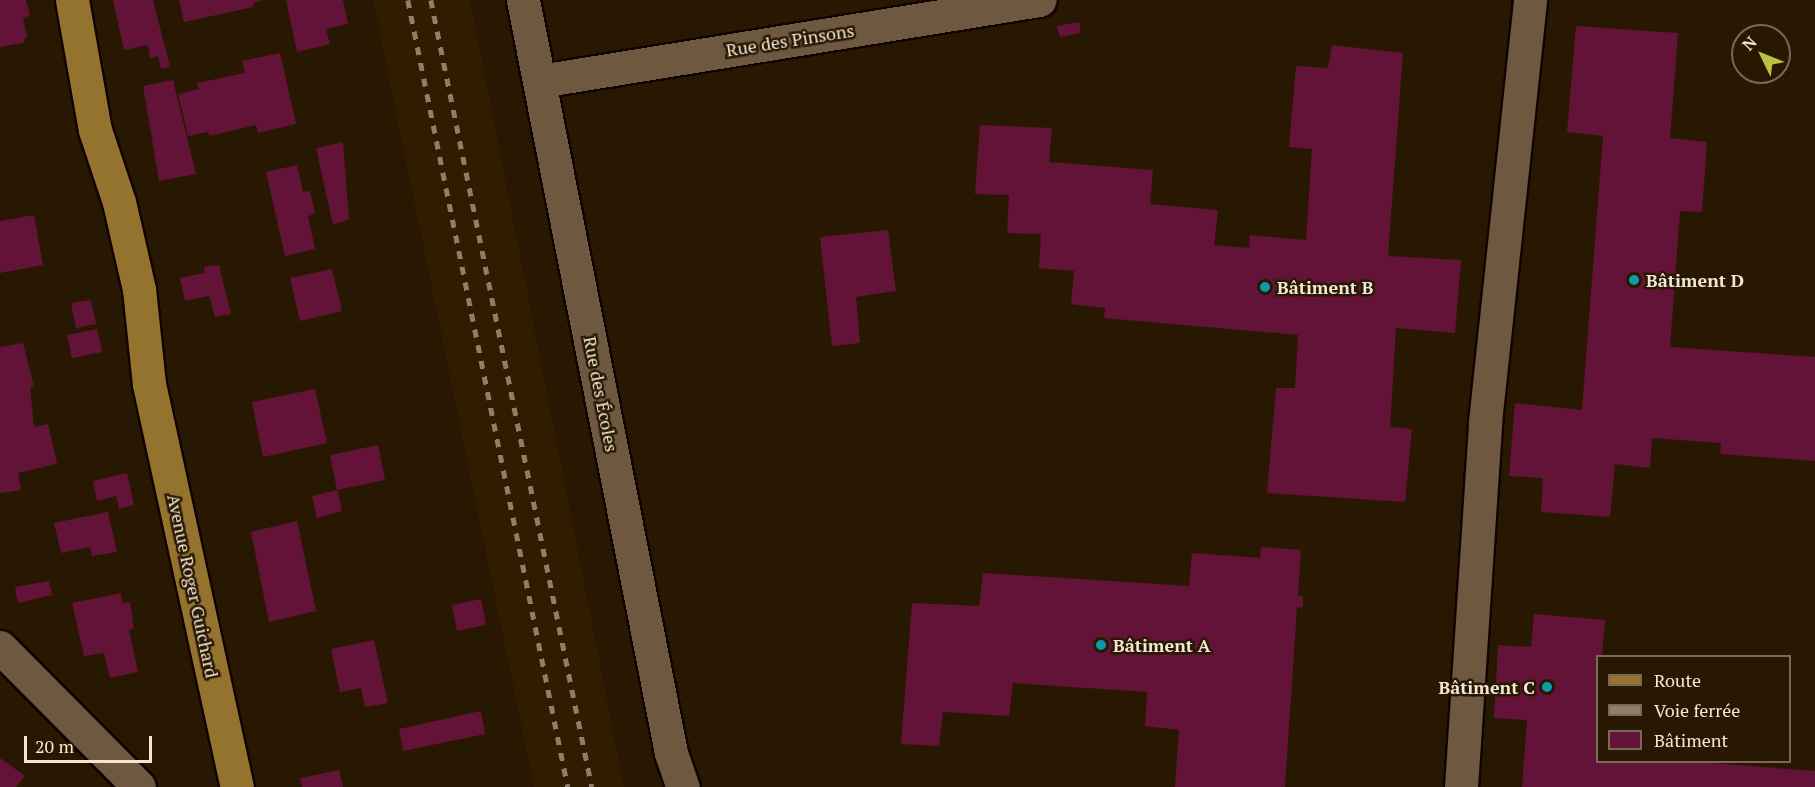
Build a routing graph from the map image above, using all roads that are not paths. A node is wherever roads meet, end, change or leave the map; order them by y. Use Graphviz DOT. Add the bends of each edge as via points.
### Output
graph roads {
  1 [pos="59,0"];
  2 [pos="72,0"];
  3 [pos="523,0"];
  4 [pos="1039,0"];
  5 [pos="1528,15"];
  6 [pos="84,80"];
  7 [pos="540,81"];
  8 [pos="0,647"];
  9 [pos="139,787"];
  10 [pos="237,787"];
  11 [pos="683,787"];
  12 [pos="1461,787"];
  1 -- 6 [label="main road, Avenue Roger Guichard"];
  2 -- 6 [label="main road, Avenue Roger Guichard"];
  3 -- 7 [label="street, Rue des Écoles"];
  4 -- 7 [label="street, Rue des Pinsons"];
  5 -- 12 [label="street" via="1485,422"];
  6 -- 10 [label="main road, Avenue Roger Guichard" via="139,289 149,384"];
  7 -- 11 [label="street, Rue des Écoles" via="671,753"];
  8 -- 9 [label="street"];
}
